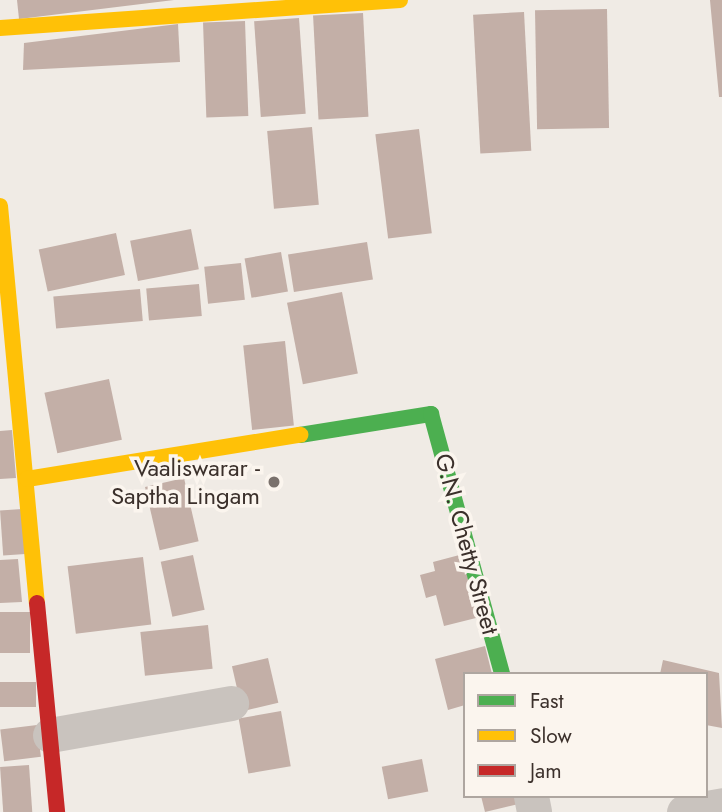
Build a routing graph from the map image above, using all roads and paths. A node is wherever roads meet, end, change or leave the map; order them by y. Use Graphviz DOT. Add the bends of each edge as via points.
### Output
graph roads {
  1 [pos="400,0"];
  2 [pos="0,28"];
  3 [pos="0,206"];
  4 [pos="27,479"];
  5 [pos="501,672"];
  6 [pos="231,704"];
  7 [pos="50,735"];
  8 [pos="722,805"];
  9 [pos="57,812"];
  10 [pos="684,812"];
  1 -- 2 [label="street"];
  3 -- 4 [label="street"];
  4 -- 5 [label="street, G.N. Chetty Street" via="431,414"];
  4 -- 7 [label="street"];
  6 -- 7 [label="street"];
  7 -- 9 [label="street"];
  8 -- 10 [label="street"];
}
